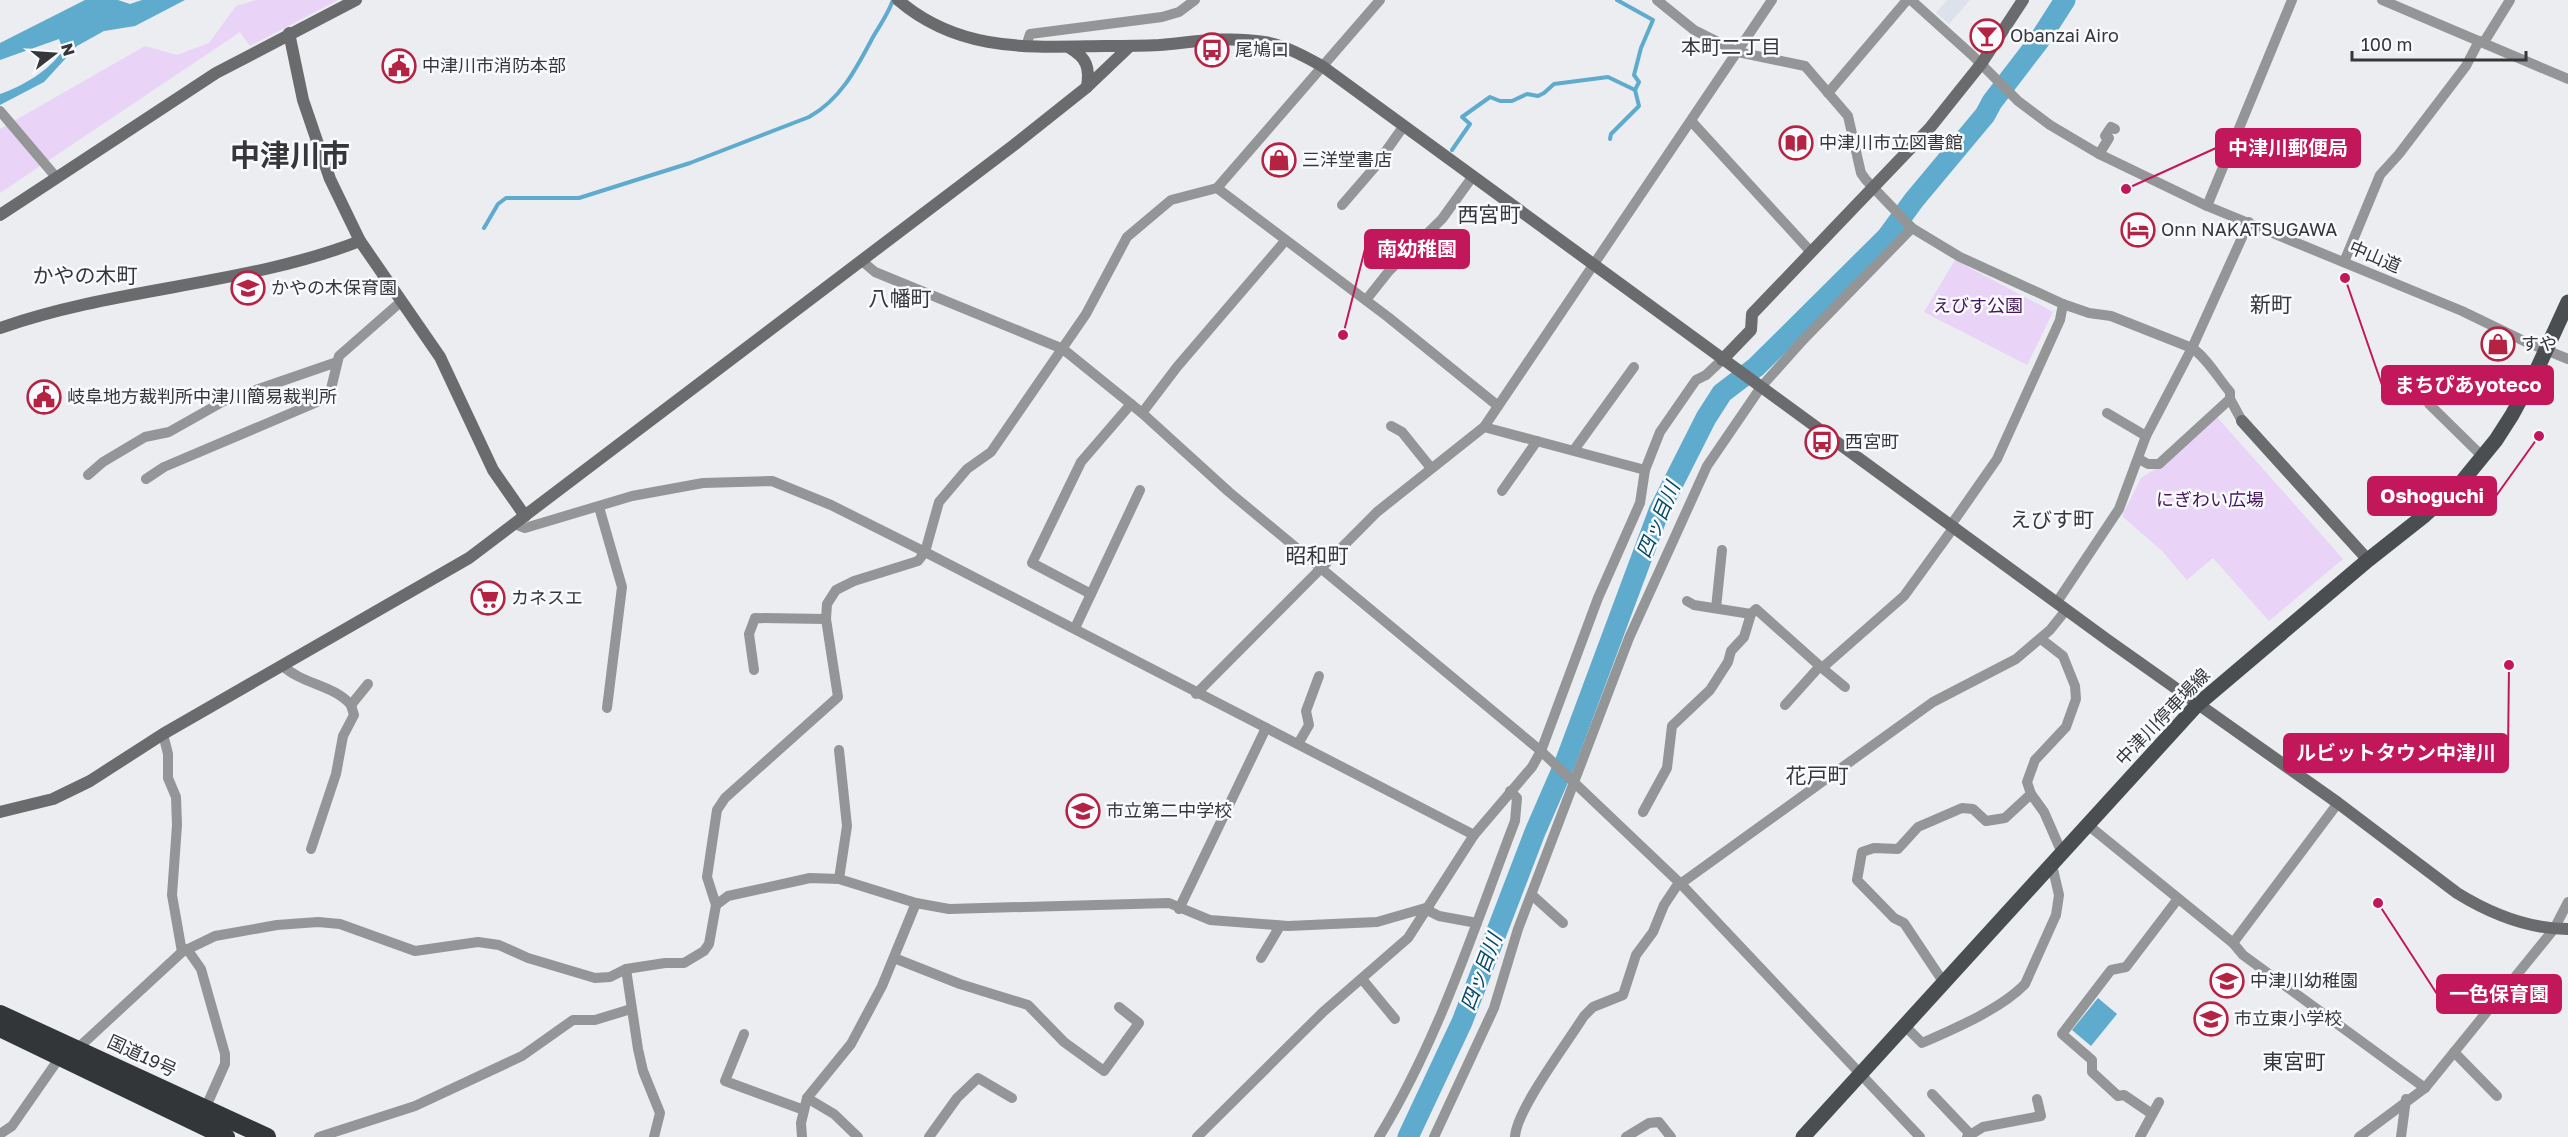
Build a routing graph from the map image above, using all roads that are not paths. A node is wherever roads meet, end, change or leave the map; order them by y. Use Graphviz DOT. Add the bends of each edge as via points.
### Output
graph roads {
  1 [pos="356,0"];
  2 [pos="898,0"];
  3 [pos="1195,0"];
  4 [pos="1380,0"];
  5 [pos="1657,0"];
  6 [pos="1772,0"];
  7 [pos="1909,0"];
  8 [pos="2023,0"];
  9 [pos="2292,0"];
  10 [pos="2382,0"];
  11 [pos="2510,0"];
  12 [pos="289,33"];
  13 [pos="2481,41"];
  14 [pos="1026,46"];
  15 [pos="1129,47"];
  16 [pos="1070,48"];
  17 [pos="1738,52"];
  18 [pos="1981,64"];
  19 [pos="1322,66"];
  20 [pos="2568,79"];
  21 [pos="1088,87"];
  22 [pos="1828,93"];
  23 [pos="0,111"];
  24 [pos="1692,122"];
  25 [pos="1403,127"];
  26 [pos="2115,129"];
  27 [pos="2099,154"];
  28 [pos="1473,176"];
  29 [pos="56,177"];
  30 [pos="1217,188"];
  31 [pos="1873,189"];
  32 [pos="1342,206"];
  33 [pos="2207,206"];
  34 [pos="0,215"];
  35 [pos="2248,222"];
  36 [pos="1911,225"];
  37 [pos="360,241"];
  38 [pos="1285,241"];
  39 [pos="1811,252"];
  40 [pos="862,261"];
  41 [pos="2344,262"];
  42 [pos="1593,265"];
  43 [pos="1366,300"];
  44 [pos="2568,302"];
  45 [pos="2063,304"];
  46 [pos="396,306"];
  47 [pos="0,328"];
  48 [pos="2192,348"];
  49 [pos="1064,349"];
  50 [pos="2546,350"];
  51 [pos="2568,359"];
  52 [pos="337,362"];
  53 [pos="1726,362"];
  54 [pos="1634,367"];
  55 [pos="1757,385"];
  56 [pos="2229,399"];
  57 [pos="1131,404"];
  58 [pos="2428,404"];
  59 [pos="1498,406"];
  60 [pos="1142,413"];
  61 [pos="2107,413"];
  62 [pos="2242,421"];
  63 [pos="1391,426"];
  64 [pos="1484,427"];
  65 [pos="2146,436"];
  66 [pos="1537,441"];
  67 [pos="1574,450"];
  68 [pos="2483,457"];
  69 [pos="2139,459"];
  70 [pos="1431,468"];
  71 [pos="1645,470"];
  72 [pos="88,476"];
  73 [pos="146,479"];
  74 [pos="1140,490"];
  75 [pos="1502,491"];
  76 [pos="599,507"];
  77 [pos="520,520"];
  78 [pos="1953,526"];
  79 [pos="1722,550"];
  80 [pos="925,552"];
  81 [pos="2367,560"];
  82 [pos="1322,569"];
  83 [pos="1091,594"];
  84 [pos="1687,601"];
  85 [pos="2061,606"];
  86 [pos="1716,608"];
  87 [pos="1751,614"];
  88 [pos="826,619"];
  89 [pos="1075,628"];
  90 [pos="2041,639"];
  91 [pos="283,666"];
  92 [pos="1821,667"];
  93 [pos="754,670"];
  94 [pos="1319,676"];
  95 [pos="368,684"];
  96 [pos="1845,687"];
  97 [pos="1196,694"];
  98 [pos="351,705"];
  99 [pos="1785,705"];
  100 [pos="2197,705"];
  101 [pos="607,708"];
  102 [pos="1266,728"];
  103 [pos="163,734"];
  104 [pos="1298,744"];
  105 [pos="839,750"];
  106 [pos="1541,751"];
  107 [pos="1573,782"];
  108 [pos="1510,790"];
  109 [pos="2031,794"];
  110 [pos="2338,802"];
  111 [pos="0,812"];
  112 [pos="1643,812"];
  113 [pos="2088,825"];
  114 [pos="1474,835"];
  115 [pos="311,849"];
  116 [pos="2057,859"];
  117 [pos="839,879"];
  118 [pos="1681,884"];
  119 [pos="1532,895"];
  120 [pos="2177,900"];
  121 [pos="2568,902"];
  122 [pos="916,903"];
  123 [pos="716,905"];
  124 [pos="1179,909"];
  125 [pos="1428,909"];
  126 [pos="1477,923"];
  127 [pos="1563,923"];
  128 [pos="1280,926"];
  129 [pos="2554,929"];
  130 [pos="2568,929"];
  131 [pos="2233,943"];
  132 [pos="185,951"];
  133 [pos="894,958"];
  134 [pos="1261,958"];
  135 [pos="626,969"];
  136 [pos="1362,979"];
  137 [pos="1944,983"];
  138 [pos="1119,1007"];
  139 [pos="630,1009"];
  140 [pos="0,1014"];
  141 [pos="1395,1019"];
  142 [pos="1906,1027"];
  143 [pos="0,1028"];
  144 [pos="744,1034"];
  145 [pos="77,1049"];
  146 [pos="2454,1052"];
  147 [pos="60,1057"];
  148 [pos="1862,1074"];
  149 [pos="2425,1088"];
  150 [pos="1932,1094"];
  151 [pos="2497,1096"];
  152 [pos="807,1098"];
  153 [pos="1012,1098"];
  154 [pos="2037,1099"];
  155 [pos="2406,1099"];
  156 [pos="2159,1102"];
  157 [pos="205,1109"];
  158 [pos="804,1110"];
  159 [pos="2152,1114"];
  160 [pos="0,1134"];
  161 [pos="1968,1136"];
  162 [pos="226,1137"];
  163 [pos="267,1137"];
  164 [pos="320,1137"];
  165 [pos="654,1137"];
  166 [pos="802,1137"];
  167 [pos="858,1137"];
  168 [pos="929,1137"];
  169 [pos="1197,1137"];
  170 [pos="1379,1137"];
  171 [pos="1434,1137"];
  172 [pos="1515,1137"];
  173 [pos="1626,1137"];
  174 [pos="1671,1137"];
  175 [pos="1803,1137"];
  176 [pos="1920,1137"];
  177 [pos="2140,1137"];
  178 [pos="2359,1137"];
  179 [pos="2401,1137"];
  1 -- 12 [label="street"];
  2 -- 14 [label="street" via="923,20 973,40"];
  3 -- 14 [label="street" via="1179,12 1162,17 1030,34"];
  4 -- 19 [label="street"];
  5 -- 17 [label="street" via="1694,30"];
  6 -- 17 [label="street"];
  7 -- 18 [label="street"];
  7 -- 22 [label="street"];
  8 -- 18 [label="street"];
  9 -- 33 [label="street"];
  10 -- 13 [label="street"];
  11 -- 13 [label="street"];
  12 -- 29 [label="street" via="216,73"];
  12 -- 37 [label="street" via="330,179"];
  13 -- 20 [label="street"];
  13 -- 41 [label="street" via="2380,176"];
  14 -- 16 [label="street"];
  15 -- 16 [label="street"];
  15 -- 19 [label="street" via="1229,38 1266,42"];
  15 -- 21 [label="street"];
  16 -- 21 [label="street" via="1087,63"];
  17 -- 22 [label="street" via="1805,66"];
  17 -- 24 [label="street"];
  18 -- 27 [label="street, 中山道" via="2049,125"];
  18 -- 31 [label="street" via="1929,129"];
  19 -- 25 [label="street"];
  19 -- 30 [label="street"];
  21 -- 40 [label="street"];
  22 -- 31 [label="street" via="1848,116 1862,173"];
  23 -- 29 [label="street"];
  24 -- 39 [label="street"];
  24 -- 42 [label="street"];
  25 -- 28 [label="street"];
  25 -- 32 [label="street"];
  26 -- 27 [label="street" via="2111,127 2105,136 2109,138"];
  27 -- 33 [label="street, 中山道"];
  28 -- 42 [label="street"];
  28 -- 43 [label="street" via="1442,219 1389,271"];
  29 -- 34 [label="street"];
  30 -- 38 [label="street"];
  30 -- 49 [label="street" via="1171,200 1127,237"];
  31 -- 36 [label="street"];
  31 -- 39 [label="street"];
  33 -- 35 [label="street, 中山道"];
  35 -- 41 [label="street, 中山道"];
  35 -- 48 [label="street"];
  36 -- 45 [label="street" via="1960,257"];
  36 -- 55 [label="street"];
  37 -- 47 [label="street" via="297,262"];
  37 -- 77 [label="street" via="440,357"];
  38 -- 43 [label="street"];
  38 -- 60 [label="street"];
  39 -- 53 [label="street" via="1752,314 1751,330"];
  40 -- 49 [label="street" via="875,272"];
  40 -- 77 [label="street"];
  41 -- 50 [label="street, 中山道" via="2462,310"];
  42 -- 53 [label="street"];
  42 -- 59 [label="street"];
  43 -- 59 [label="street"];
  44 -- 50 [label="main road, 中津川停車場線"];
  45 -- 48 [label="street" via="2111,316"];
  45 -- 78 [label="street" via="2060,320 1997,459"];
  46 -- 52 [label="street" via="343,351"];
  48 -- 56 [label="street" via="2203,355 2230,392"];
  48 -- 65 [label="street"];
  49 -- 57 [label="street"];
  49 -- 80 [label="street" via="991,452 967,469 939,502"];
  50 -- 51 [label="street, 中山道"];
  50 -- 68 [label="main road, 中津川停車場線" via="2512,416"];
  52 -- 72 [label="street" via="224,401 169,432 145,437 103,462"];
  52 -- 73 [label="street" via="331,393 320,403 271,420 164,467"];
  53 -- 55 [label="street"];
  53 -- 71 [label="street" via="1696,380 1660,432"];
  54 -- 67 [label="street"];
  55 -- 78 [label="street"];
  55 -- 107 [label="street" via="1702,476 1629,638"];
  56 -- 62 [label="street"];
  56 -- 69 [label="street" via="2159,464"];
  57 -- 60 [label="street"];
  57 -- 83 [label="street" via="1081,462 1032,563"];
  58 -- 68 [label="street"];
  59 -- 64 [label="street"];
  60 -- 82 [label="street"];
  61 -- 65 [label="street"];
  62 -- 81 [label="street"];
  63 -- 70 [label="street" via="1402,432"];
  64 -- 66 [label="street"];
  64 -- 70 [label="street"];
  65 -- 69 [label="street"];
  66 -- 67 [label="street"];
  66 -- 75 [label="street"];
  67 -- 71 [label="street"];
  68 -- 81 [label="main road, 中津川停車場線" via="2460,484"];
  69 -- 85 [label="street" via="2119,509"];
  70 -- 82 [label="street" via="1377,512"];
  71 -- 106 [label="street" via="1640,503 1598,597"];
  74 -- 83 [label="street"];
  76 -- 77 [label="street" via="525,528"];
  76 -- 80 [label="street" via="632,496 703,483 772,481 831,505"];
  76 -- 101 [label="street" via="622,587"];
  77 -- 91 [label="street" via="469,558"];
  78 -- 85 [label="street"];
  78 -- 92 [label="street" via="1904,596"];
  79 -- 86 [label="street"];
  80 -- 88 [label="street" via="918,561 836,590 827,604"];
  80 -- 89 [label="street"];
  81 -- 100 [label="main road, 中津川停車場線"];
  82 -- 97 [label="street"];
  82 -- 106 [label="street"];
  83 -- 89 [label="street"];
  84 -- 86 [label="street"];
  85 -- 90 [label="street"];
  85 -- 100 [label="street"];
  86 -- 87 [label="street"];
  87 -- 92 [label="street" via="1756,609"];
  87 -- 112 [label="street" via="1744,637 1731,651 1710,690 1672,726 1666,768"];
  88 -- 93 [label="street" via="755,618 749,634"];
  88 -- 123 [label="street" via="838,697 725,798 717,810 707,877"];
  89 -- 97 [label="street"];
  90 -- 109 [label="street" via="2063,656 2076,699 2066,727 2030,770 2027,782"];
  90 -- 118 [label="street" via="2006,665 1933,702"];
  91 -- 98 [label="street"];
  91 -- 103 [label="street"];
  92 -- 96 [label="street"];
  92 -- 99 [label="street"];
  94 -- 104 [label="street" via="1306,711 1309,725"];
  95 -- 98 [label="street"];
  97 -- 102 [label="street"];
  98 -- 115 [label="street" via="354,715 343,736 336,774"];
  100 -- 110 [label="street"];
  100 -- 113 [label="main road, 中津川停車場線"];
  102 -- 104 [label="street"];
  102 -- 124 [label="street"];
  103 -- 111 [label="street" via="73,790"];
  103 -- 132 [label="street" via="168,778 176,797 172,895"];
  104 -- 114 [label="street"];
  105 -- 117 [label="street" via="847,825"];
  106 -- 107 [label="street"];
  106 -- 108 [label="street"];
  107 -- 118 [label="street"];
  107 -- 119 [label="street"];
  108 -- 114 [label="street"];
  108 -- 126 [label="street" via="1517,798 1515,821"];
  109 -- 116 [label="street" via="2044,812"];
  109 -- 137 [label="street" via="2006,818 1986,821 1973,809 1962,808 1918,827 1898,849 1862,852 1857,880 1894,918 1904,923"];
  110 -- 129 [label="street" via="2473,903 2522,923"];
  110 -- 131 [label="street"];
  113 -- 116 [label="main road, 中津川停車場線"];
  113 -- 120 [label="street"];
  114 -- 125 [label="street"];
  116 -- 137 [label="main road, 中津川停車場線"];
  116 -- 142 [label="street" via="2056,915 2025,984 1967,1022 1922,1043"];
  117 -- 122 [label="street"];
  117 -- 123 [label="street" via="810,878 728,896"];
  118 -- 148 [label="street"];
  118 -- 172 [label="street" via="1636,954 1623,994 1593,1007 1584,1016 1529,1104"];
  119 -- 127 [label="street"];
  119 -- 171 [label="street" via="1494,1008"];
  120 -- 131 [label="street"];
  120 -- 159 [label="street" via="2127,967 2111,970 2062,1034 2092,1060 2091,1072 2118,1096 2124,1095"];
  121 -- 129 [label="street"];
  122 -- 124 [label="street" via="978,910 1035,904 1169,903"];
  122 -- 133 [label="street"];
  123 -- 135 [label="street" via="709,944 704,951 684,963"];
  124 -- 128 [label="street" via="1210,920"];
  125 -- 126 [label="street" via="1439,916"];
  125 -- 128 [label="street" via="1377,922"];
  125 -- 136 [label="street" via="1408,938"];
  126 -- 170 [label="street" via="1444,1009"];
  128 -- 134 [label="street"];
  129 -- 130 [label="street"];
  129 -- 146 [label="street"];
  131 -- 149 [label="street" via="2243,955"];
  132 -- 135 [label="street" via="215,936 318,922 340,924 415,951 478,942 499,945 583,976 610,977"];
  132 -- 145 [label="street"];
  132 -- 157 [label="street" via="201,969 225,1054 225,1064"];
  133 -- 138 [label="street" via="1028,1005 1065,1042 1104,1071 1139,1023"];
  133 -- 152 [label="street" via="851,1044"];
  135 -- 139 [label="street"];
  136 -- 141 [label="street"];
  136 -- 169 [label="street" via="1323,1012"];
  137 -- 142 [label="main road, 中津川停車場線"];
  139 -- 164 [label="street" via="595,1020 573,1020 522,1056 415,1106"];
  139 -- 165 [label="street" via="643,1071 660,1113"];
  140 -- 145 [label="highway, 国道19号"];
  142 -- 148 [label="main road, 中津川停車場線"];
  143 -- 147 [label="highway, 国道19号"];
  144 -- 158 [label="street" via="725,1081"];
  145 -- 157 [label="highway, 国道19号"];
  146 -- 149 [label="street"];
  146 -- 151 [label="street"];
  147 -- 160 [label="street" via="12,1126"];
  147 -- 162 [label="highway, 国道19号"];
  148 -- 175 [label="main road, 中津川停車場線"];
  148 -- 176 [label="street"];
  149 -- 155 [label="street"];
  150 -- 161 [label="street"];
  152 -- 158 [label="street"];
  152 -- 167 [label="street" via="834,1114"];
  153 -- 168 [label="street" via="978,1078 957,1098"];
  154 -- 161 [label="street" via="2041,1116 1983,1127"];
  155 -- 178 [label="street"];
  155 -- 179 [label="street"];
  156 -- 159 [label="street"];
  157 -- 163 [label="highway, 国道19号"];
  158 -- 166 [label="street"];
  159 -- 177 [label="street"];
  173 -- 174 [label="street" via="1649,1123 1659,1122"];
}
